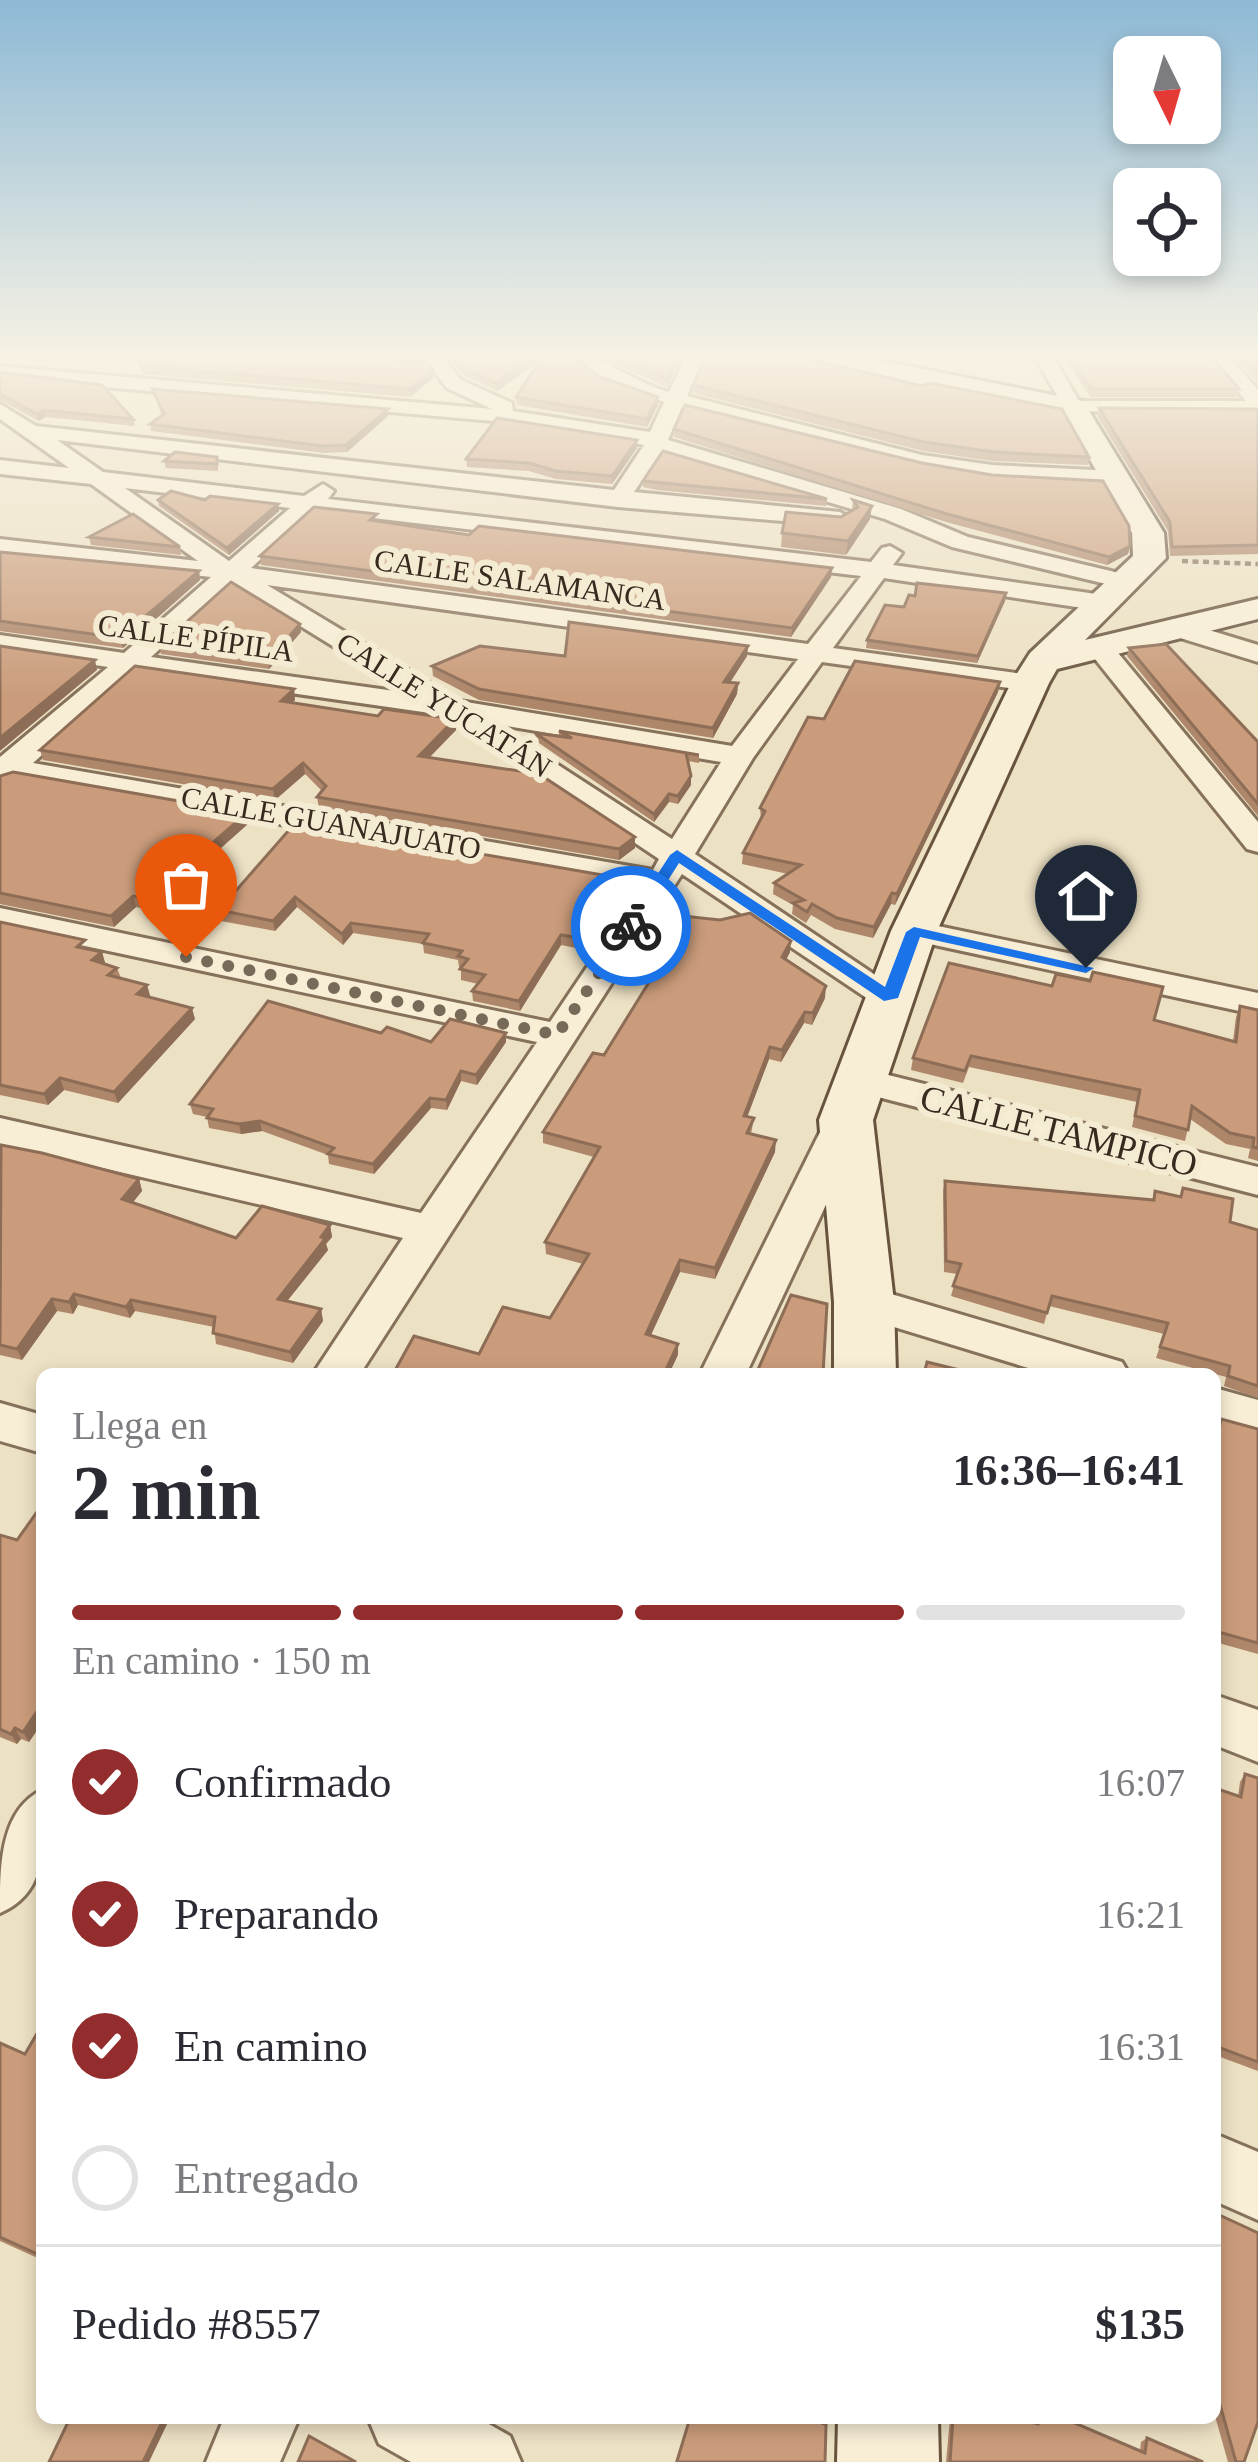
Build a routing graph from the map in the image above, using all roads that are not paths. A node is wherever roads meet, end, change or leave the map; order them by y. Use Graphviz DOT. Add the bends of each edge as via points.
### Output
graph roads {
  1 [pos="0,467"];
  2 [pos="83,467"];
  3 [pos="352,467"];
  4 [pos="376,467"];
  5 [pos="640,467"];
  6 [pos="736,467"];
  7 [pos="960,467"];
  8 [pos="1108,467"];
  9 [pos="96,476"];
  10 [pos="1115,478"];
  11 [pos="618,500"];
  12 [pos="309,503"];
  13 [pos="913,525"];
  14 [pos="0,546"];
  15 [pos="876,570"];
  16 [pos="229,572"];
  17 [pos="1126,581"];
  18 [pos="1249,615"];
  19 [pos="1173,627"];
  20 [pos="0,643"];
  21 [pos="1100,648"];
  22 [pos="1258,654"];
  23 [pos="814,656"];
  24 [pos="131,661"];
  25 [pos="1036,672"];
  26 [pos="452,708"];
  27 [pos="739,756"];
  28 [pos="3,770"];
  29 [pos="1258,842"];
  30 [pos="670,868"];
  31 [pos="0,918"];
  32 [pos="914,932"];
  33 [pos="890,998"];
  34 [pos="1258,1004"];
  35 [pos="557,1035"];
  36 [pos="853,1100"];
  37 [pos="0,1131"];
  38 [pos="1258,1181"];
  39 [pos="432,1230"];
  40 [pos="864,1302"];
  41 [pos="340,1368"];
  42 [pos="726,1368"];
  43 [pos="865,1368"];
  44 [pos="1086,1368"];
  45 [pos="1221,1408"];
  46 [pos="1258,1419"];
  47 [pos="0,1422"];
  48 [pos="36,1432"];
  49 [pos="1221,1722"];
  50 [pos="1258,1736"];
  51 [pos="1221,2171"];
  52 [pos="1258,2186"];
  53 [pos="259,2424"];
  54 [pos="416,2424"];
  55 [pos="888,2424"];
  56 [pos="243,2462"];
  57 [pos="484,2462"];
  58 [pos="888,2462"];
  1 -- 9 [label="street"];
  2 -- 9 [label="street, CALLE YUCATÁN"];
  3 -- 12 [label="street"];
  4 -- 11 [label="street"];
  5 -- 11 [label="street"];
  6 -- 13 [label="street"];
  7 -- 10 [label="street"];
  8 -- 10 [label="street"];
  9 -- 12 [label="street"];
  9 -- 16 [label="street, CALLE YUCATÁN"];
  10 -- 17 [label="street" via="1148,532"];
  11 -- 13 [label="street"];
  12 -- 15 [label="street"];
  12 -- 16 [label="street"];
  13 -- 15 [label="street"];
  13 -- 17 [label="street"];
  14 -- 16 [label="street, CALLE SALAMANCA"];
  15 -- 17 [label="street"];
  15 -- 23 [label="street"];
  16 -- 23 [label="street, CALLE SALAMANCA"];
  16 -- 24 [label="street"];
  16 -- 26 [label="street, CALLE YUCATÁN"];
  17 -- 25 [label="street"];
  18 -- 19 [label="street"];
  19 -- 21 [label="street"];
  19 -- 22 [label="street"];
  20 -- 24 [label="street, CALLE PÍPILA"];
  21 -- 25 [label="street"];
  21 -- 29 [label="street"];
  23 -- 25 [label="street, CALLE SALAMANCA"];
  23 -- 27 [label="street"];
  24 -- 26 [label="street, CALLE PÍPILA"];
  24 -- 28 [label="street"];
  25 -- 32 [label="street"];
  26 -- 27 [label="street, CALLE PÍPILA"];
  26 -- 30 [label="street, CALLE YUCATÁN"];
  27 -- 30 [label="street"];
  28 -- 30 [label="street, CALLE GUANAJUATO"];
  30 -- 33 [label="street, CALLE YUCATÁN"];
  30 -- 35 [label="street"];
  31 -- 35 [label="street"];
  32 -- 33 [label="street"];
  32 -- 34 [label="street"];
  33 -- 36 [label="street"];
  35 -- 39 [label="street"];
  36 -- 38 [label="street, CALLE TAMPICO"];
  36 -- 40 [label="street"];
  36 -- 42 [label="street"];
  37 -- 39 [label="street"];
  39 -- 41 [label="street"];
  40 -- 43 [label="street"];
  40 -- 44 [label="street"];
  45 -- 46 [label="street"];
  47 -- 48 [label="street"];
  49 -- 50 [label="street"];
  51 -- 52 [label="street"];
  53 -- 56 [label="street"];
  54 -- 57 [label="street"];
  55 -- 58 [label="street"];
}
